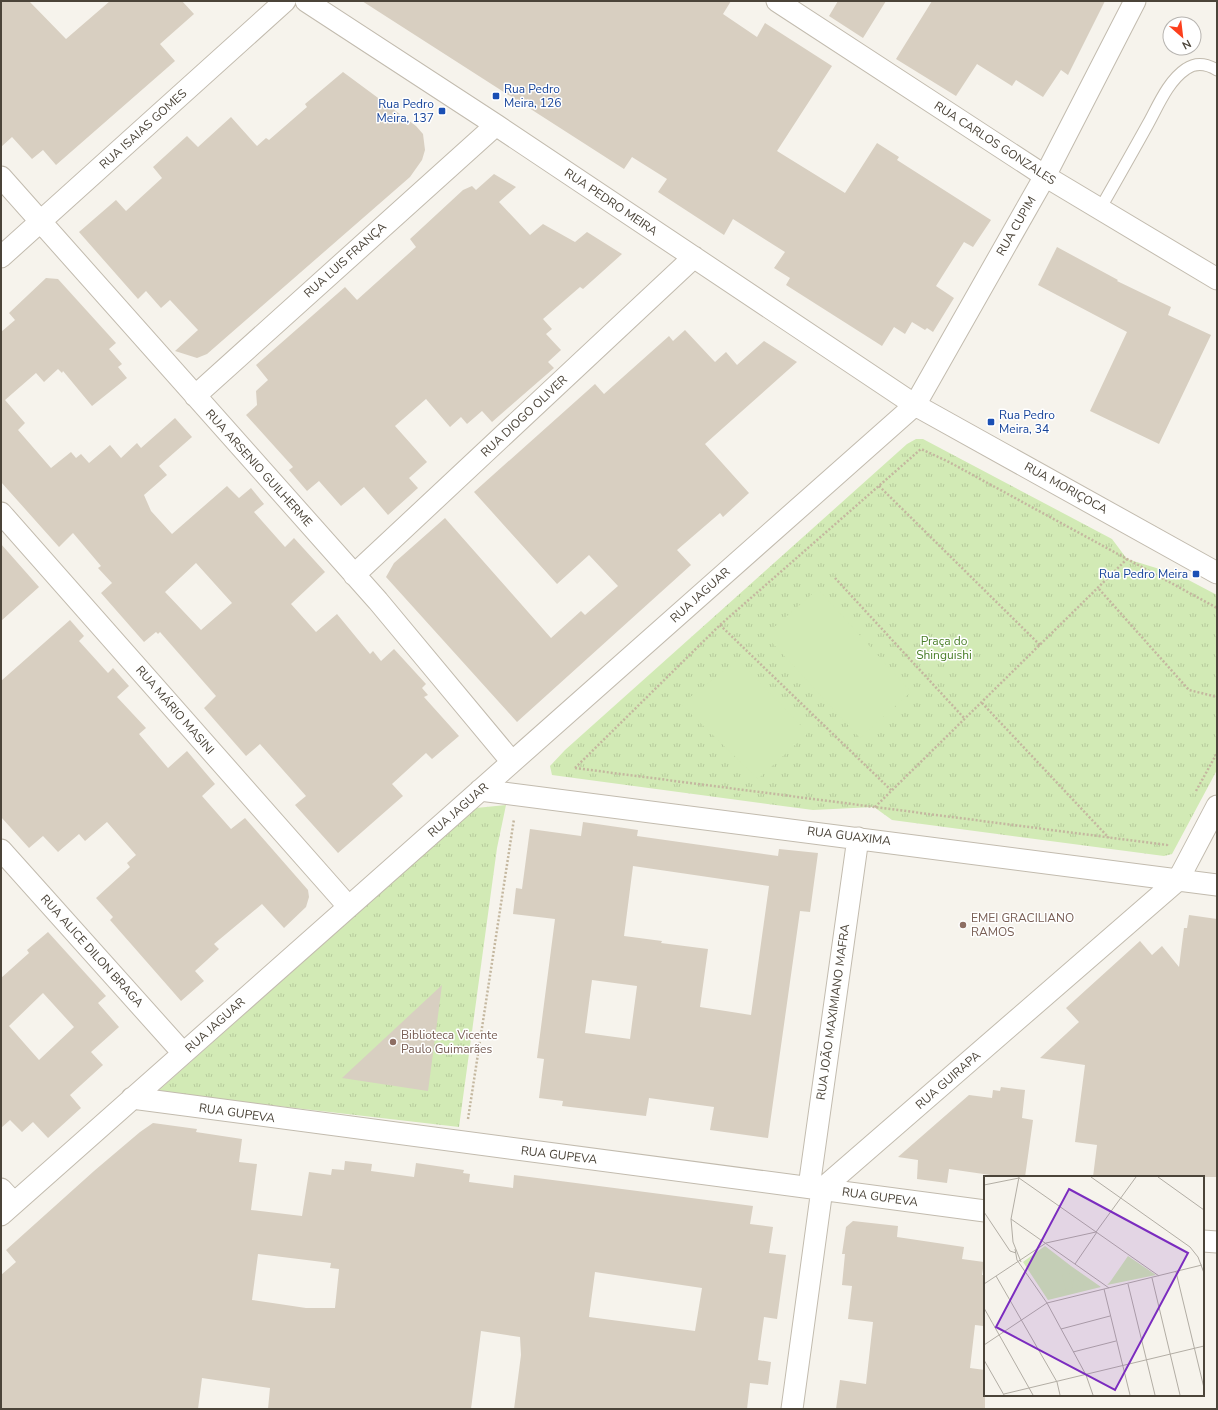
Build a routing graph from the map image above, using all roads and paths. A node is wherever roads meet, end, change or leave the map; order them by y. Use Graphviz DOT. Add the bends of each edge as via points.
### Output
graph roads {
  1 [pos="285,1"];
  2 [pos="306,1"];
  3 [pos="777,1"];
  4 [pos="1135,1"];
  5 [pos="1217,70"];
  6 [pos="496,125"];
  7 [pos="1044,176"];
  8 [pos="1,177"];
  9 [pos="1100,209"];
  10 [pos="41,222"];
  11 [pos="1,257"];
  12 [pos="694,257"];
  13 [pos="1217,279"];
  14 [pos="195,396"];
  15 [pos="914,405"];
  16 [pos="880,486"];
  17 [pos="1,513"];
  18 [pos="1127,559"];
  19 [pos="1217,573"];
  20 [pos="354,575"];
  21 [pos="835,578"];
  22 [pos="1099,589"];
  23 [pos="1217,608"];
  24 [pos="720,626"];
  25 [pos="1040,645"];
  26 [pos="1217,697"];
  27 [pos="982,702"];
  28 [pos="966,719"];
  29 [pos="512,762"];
  30 [pos="480,790"];
  31 [pos="891,790"];
  32 [pos="518,793"];
  33 [pos="1217,806"];
  34 [pos="874,807"];
  35 [pos="858,838"];
  36 [pos="1108,838"];
  37 [pos="1167,845"];
  38 [pos="1,850"];
  39 [pos="1178,880"];
  40 [pos="1217,885"];
  41 [pos="348,906"];
  42 [pos="183,1053"];
  43 [pos="132,1098"];
  44 [pos="464,1143"];
  45 [pos="816,1188"];
  46 [pos="5,1202"];
  47 [pos="984,1212"];
  48 [pos="1204,1241"];
  49 [pos="1217,1242"];
  50 [pos="792,1409"];
  1 -- 10 [label="street, RUA ISAIAS GOMES"];
  2 -- 6 [label="street, RUA PEDRO MEIRA"];
  3 -- 7 [label="street, RUA CARLOS GONZALES"];
  4 -- 7 [label="street, RUA CUPIM"];
  5 -- 9 [label="lane" via="1204,64 1195,65 1179,75"];
  6 -- 12 [label="street, RUA PEDRO MEIRA"];
  6 -- 14 [label="street, RUA LUIS FRANÇA"];
  7 -- 9 [label="street, RUA CARLOS GONZALES"];
  7 -- 15 [label="street, RUA CUPIM"];
  8 -- 10 [label="street, RUA ARSENIO GUILHERME"];
  9 -- 13 [label="street, RUA CARLOS GONZALES"];
  10 -- 11 [label="street, RUA ISAIAS GOMES"];
  10 -- 14 [label="street, RUA ARSENIO GUILHERME"];
  12 -- 15 [label="street, RUA PEDRO MEIRA"];
  12 -- 20 [label="street, RUA DIOGO OLIVER"];
  14 -- 20 [label="street, RUA ARSENIO GUILHERME"];
  15 -- 19 [label="street, RUA MORIÇOCA"];
  15 -- 29 [label="street, RUA JAGUAR"];
  16 -- 18 [label="path" via="921,450 949,462"];
  16 -- 24 [label="path"];
  16 -- 25 [label="path"];
  17 -- 41 [label="street, RUA MÁRIO MASINI"];
  18 -- 22 [label="path"];
  18 -- 23 [label="path"];
  20 -- 29 [label="street, RUA ARSENIO GUILHERME"];
  21 -- 28 [label="path"];
  22 -- 25 [label="path"];
  22 -- 26 [label="path" via="1189,690"];
  24 -- 31 [label="path"];
  24 -- 34 [label="path" via="575,768"];
  25 -- 27 [label="path"];
  27 -- 28 [label="path"];
  27 -- 36 [label="path"];
  28 -- 31 [label="path"];
  29 -- 30 [label="street, RUA JAGUAR"];
  30 -- 32 [label="street, RUA GUAXIMA"];
  30 -- 41 [label="street, RUA JAGUAR"];
  31 -- 34 [label="path"];
  32 -- 35 [label="street, RUA GUAXIMA"];
  32 -- 44 [label="path"];
  33 -- 39 [label="street, RUA GUIRAPA"];
  34 -- 36 [label="path"];
  35 -- 39 [label="street, RUA GUAXIMA"];
  35 -- 45 [label="street, RUA JOÃO MAXIMIANO MAFRA"];
  36 -- 37 [label="path"];
  38 -- 42 [label="street, RUA ALICE DILON BRAGA"];
  39 -- 40 [label="street, RUA GUAXIMA"];
  39 -- 45 [label="street, RUA GUIRAPA"];
  41 -- 42 [label="street, RUA JAGUAR"];
  42 -- 43 [label="street, RUA JAGUAR"];
  43 -- 44 [label="street, RUA GUPEVA"];
  43 -- 46 [label="street, RUA JAGUAR"];
  44 -- 45 [label="street, RUA GUPEVA"];
  45 -- 47 [label="street, RUA GUPEVA"];
  45 -- 50 [label="street"];
  48 -- 49 [label="street"];
}
